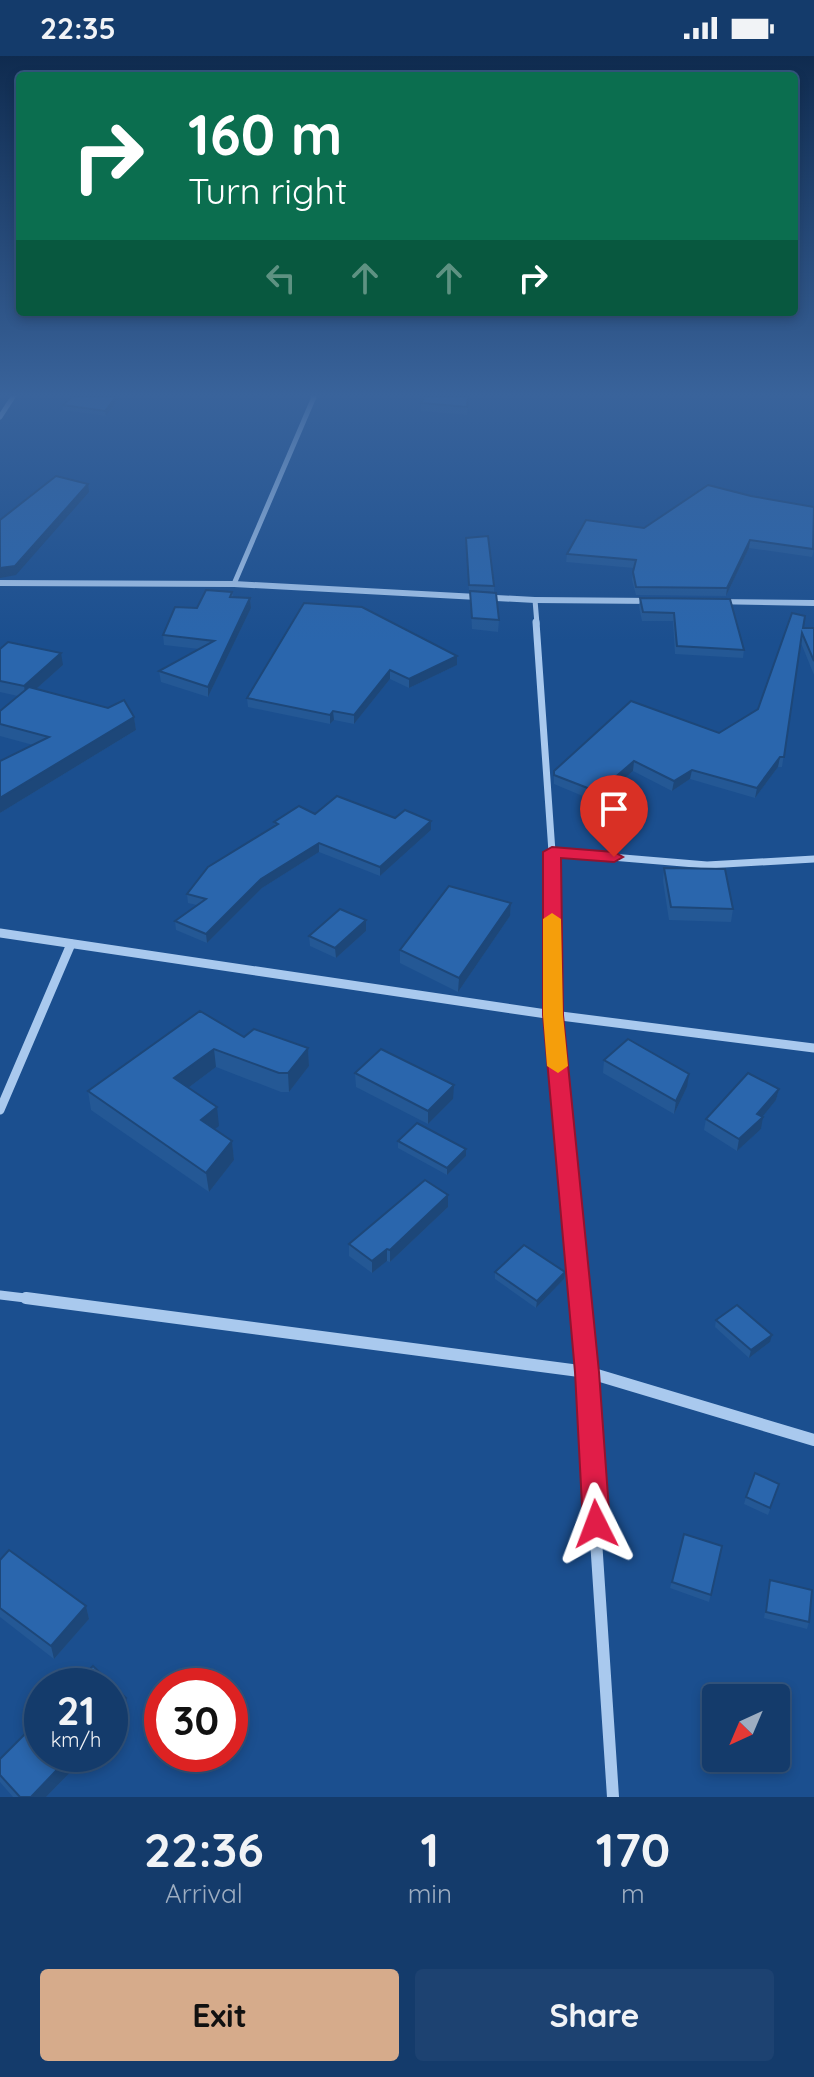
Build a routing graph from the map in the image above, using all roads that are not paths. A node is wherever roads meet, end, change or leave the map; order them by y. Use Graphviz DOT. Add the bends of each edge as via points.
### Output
graph roads {
  1 [pos="279,478"];
  2 [pos="0,583"];
  3 [pos="234,584"];
  4 [pos="535,600"];
  5 [pos="675,601"];
  6 [pos="706,602"];
  7 [pos="814,603"];
  8 [pos="552,852"];
  9 [pos="814,859"];
  10 [pos="0,933"];
  11 [pos="71,944"];
  12 [pos="553,1015"];
  13 [pos="814,1048"];
  14 [pos="0,1110"];
  15 [pos="0,1295"];
  16 [pos="587,1372"];
  17 [pos="814,1440"];
  18 [pos="613,1797"];
  1 -- 3 [label="street"];
  2 -- 3 [label="street"];
  3 -- 4 [label="street"];
  4 -- 5 [label="street"];
  4 -- 8 [label="street"];
  6 -- 7 [label="street"];
  8 -- 9 [label="street" via="707,865"];
  8 -- 12 [label="street"];
  10 -- 11 [label="street"];
  11 -- 12 [label="street"];
  11 -- 14 [label="street"];
  12 -- 13 [label="street"];
  12 -- 16 [label="street"];
  15 -- 16 [label="street"];
  16 -- 17 [label="street"];
  16 -- 18 [label="street"];
}
